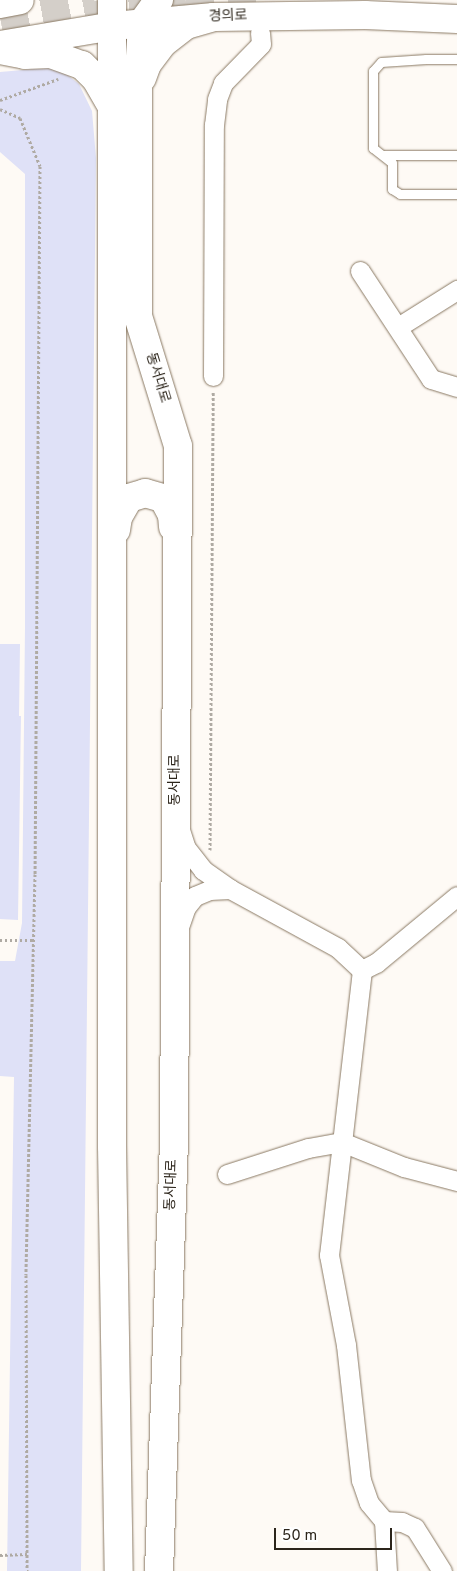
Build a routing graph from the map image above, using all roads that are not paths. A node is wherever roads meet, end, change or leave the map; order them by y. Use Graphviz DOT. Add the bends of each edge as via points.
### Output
graph roads {
  1 [pos="20,0"];
  2 [pos="159,0"];
  3 [pos="241,0"];
  4 [pos="409,0"];
  5 [pos="457,2"];
  6 [pos="0,4"];
  7 [pos="113,13"];
  8 [pos="214,17"];
  9 [pos="457,19"];
  10 [pos="142,23"];
  11 [pos="267,24"];
  12 [pos="0,45"];
  13 [pos="0,50"];
  14 [pos="457,59"];
  15 [pos="138,89"];
  16 [pos="114,109"];
  17 [pos="384,155"];
  18 [pos="457,155"];
  19 [pos="457,194"];
  20 [pos="360,271"];
  21 [pos="457,290"];
  22 [pos="398,328"];
  23 [pos="213,376"];
  24 [pos="457,387"];
  25 [pos="112,561"];
  26 [pos="178,564"];
  27 [pos="176,812"];
  28 [pos="225,885"];
  29 [pos="455,902"];
  30 [pos="175,957"];
  31 [pos="362,970"];
  32 [pos="342,1142"];
  33 [pos="112,1146"];
  34 [pos="174,1146"];
  35 [pos="226,1174"];
  36 [pos="457,1181"];
  37 [pos="384,1521"];
  38 [pos="104,1571"];
  39 [pos="119,1571"];
  40 [pos="158,1571"];
  41 [pos="174,1571"];
  42 [pos="387,1571"];
  43 [pos="442,1571"];
  1 -- 6 [label="main road"];
  2 -- 10 [label="main road"];
  3 -- 11 [label="main road" via="255,10 264,9"];
  4 -- 5 [label="main road"];
  7 -- 10 [label="main road, 경의로"];
  7 -- 12 [label="main road, 경의로"];
  7 -- 16 [label="main road"];
  8 -- 10 [label="main road, 경의로"];
  8 -- 11 [label="main road, 경의로"];
  8 -- 15 [label="main road" via="186,25 163,43 147,64"];
  9 -- 11 [label="main road, 경의로" via="365,15"];
  10 -- 15 [label="main road, 동서대로"];
  11 -- 23 [label="street" via="261,44 223,83 217,99 214,124"];
  13 -- 16 [label="main road" via="25,55 51,54 82,66 96,79"];
  14 -- 17 [label="lane" via="381,62 373,71 374,148"];
  15 -- 26 [label="main road, 동서대로" via="138,316 178,446"];
  16 -- 25 [label="main road"];
  17 -- 18 [label="lane"];
  17 -- 19 [label="lane" via="392,163 392,189 400,194"];
  20 -- 22 [label="street"];
  21 -- 22 [label="street"];
  22 -- 24 [label="street" via="431,379"];
  25 -- 26 [label="main road" via="118,517 129,498 145,493 163,498 172,515"];
  25 -- 33 [label="main road"];
  26 -- 27 [label="main road, 동서대로"];
  27 -- 28 [label="street" via="182,837 193,859"];
  27 -- 30 [label="main road, 동서대로"];
  28 -- 30 [label="street" via="195,896 186,907"];
  28 -- 31 [label="street" via="338,948"];
  29 -- 31 [label="street" via="376,963"];
  30 -- 34 [label="main road, 동서대로"];
  31 -- 32 [label="street"];
  32 -- 35 [label="street" via="308,1148"];
  32 -- 36 [label="street" via="404,1166"];
  32 -- 37 [label="street" via="330,1255 346,1345 361,1480 369,1503"];
  33 -- 38 [label="main road"];
  33 -- 39 [label="main road"];
  34 -- 40 [label="main road, 동서대로"];
  34 -- 41 [label="main road"];
  37 -- 42 [label="street"];
  37 -- 43 [label="street" via="402,1522 415,1528"];
}
